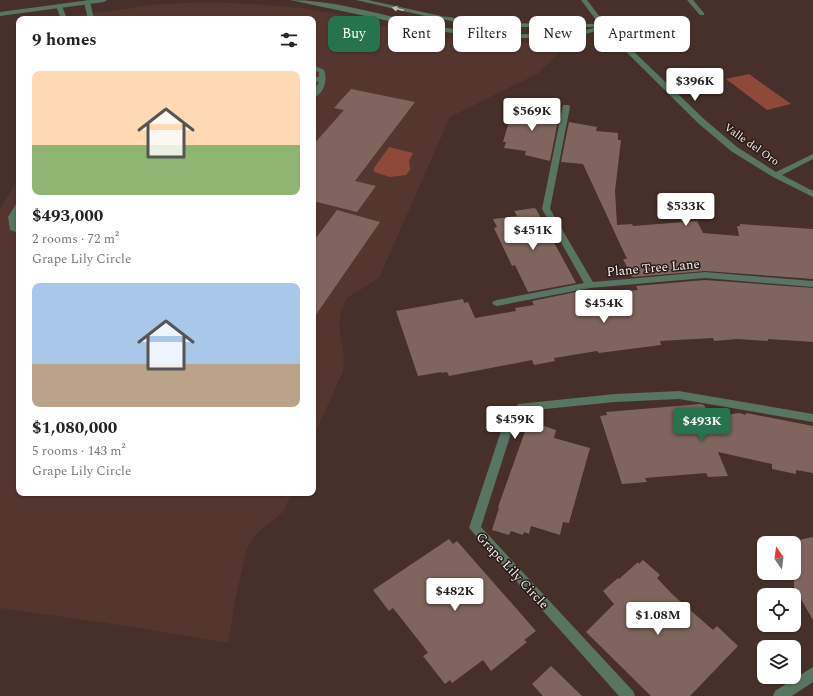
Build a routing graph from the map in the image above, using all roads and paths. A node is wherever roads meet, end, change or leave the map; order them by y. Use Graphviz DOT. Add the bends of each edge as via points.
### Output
graph roads {
  1 [pos="104,0"];
  2 [pos="293,0"];
  3 [pos="359,0"];
  4 [pos="584,0"];
  5 [pos="690,0"];
  6 [pos="87,2"];
  7 [pos="58,6"];
  8 [pos="0,14"];
  9 [pos="702,14"];
  10 [pos="63,16"];
  11 [pos="90,16"];
  12 [pos="596,16"];
  13 [pos="594,25"];
  14 [pos="594,30"];
  15 [pos="631,52"];
  16 [pos="316,68"];
  17 [pos="316,79"];
  18 [pos="323,80"];
  19 [pos="316,93"];
  20 [pos="566,107"];
  21 [pos="813,156"];
  22 [pos="776,174"];
  23 [pos="813,194"];
  24 [pos="16,211"];
  25 [pos="16,229"];
  26 [pos="813,284"];
  27 [pos="590,285"];
  28 [pos="497,302"];
  29 [pos="813,418"];
  30 [pos="813,674"];
  31 [pos="628,696"];
  32 [pos="780,696"];
  1 -- 6 [label="street"];
  2 -- 14 [label="street" via="342,7 435,28 490,35 572,35"];
  13 -- 3 [label="street, one-way" via="484,24 450,20"];
  4 -- 12 [label="street, Valle del Oro"];
  5 -- 9 [label="street"];
  6 -- 7 [label="street"];
  6 -- 11 [label="street"];
  7 -- 8 [label="street"];
  7 -- 10 [label="street"];
  15 -- 22 [label="street, Valle del Oro" via="701,121 734,148"];
  16 -- 18 [label="street" via="322,71"];
  17 -- 18 [label="street"];
  18 -- 19 [label="street"];
  20 -- 27 [label="street" via="546,209"];
  21 -- 22 [label="street"];
  22 -- 23 [label="street, Valle del Oro"];
  24 -- 25 [label="street" via="12,218 13,228"];
  26 -- 27 [label="street, Plane Tree Lane" via="705,275"];
  27 -- 28 [label="street, Plane Tree Lane"];
  29 -- 31 [label="street, Grape Lily Circle" via="679,395 522,407 508,425 475,528"];
  30 -- 32 [label="street"];
}
